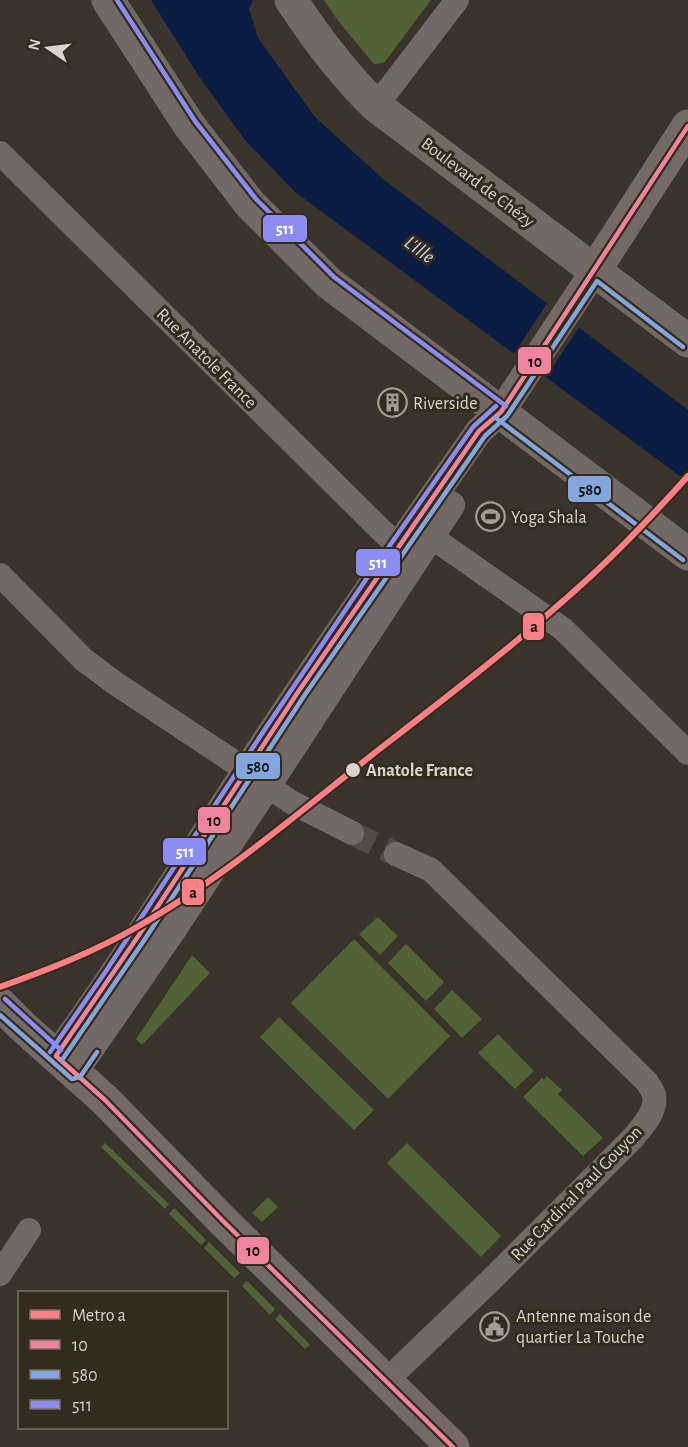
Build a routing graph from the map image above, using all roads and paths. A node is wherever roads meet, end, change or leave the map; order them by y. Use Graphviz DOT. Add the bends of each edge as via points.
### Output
graph roads {
  1 [pos="108,0"];
  2 [pos="291,0"];
  3 [pos="457,0"];
  4 [pos="376,106"];
  5 [pos="688,126"];
  6 [pos="0,153"];
  7 [pos="587,282"];
  8 [pos="688,341"];
  9 [pos="506,403"];
  10 [pos="414,542"];
  11 [pos="688,554"];
  12 [pos="0,575"];
  13 [pos="688,753"];
  14 [pos="257,778"];
  15 [pos="352,833"];
  16 [pos="396,854"];
  17 [pos="0,1004"];
  18 [pos="65,1064"];
  19 [pos="29,1230"];
  20 [pos="0,1274"];
  21 [pos="386,1382"];
  22 [pos="453,1447"];
  1 -- 9 [label="main road" via="189,125 250,204 329,283"];
  2 -- 4 [label="main road, Boulevard de Chézy" via="316,39"];
  3 -- 4 [label="street"];
  4 -- 7 [label="main road, Boulevard de Chézy" via="475,182"];
  5 -- 7 [label="main road"];
  6 -- 10 [label="street, Rue Anatole France"];
  7 -- 8 [label="main road, Boulevard de Chézy"];
  7 -- 9 [label="street"];
  9 -- 10 [label="street" via="479,431"];
  9 -- 11 [label="main road"];
  10 -- 13 [label="street, Rue Anatole France" via="563,629"];
  10 -- 14 [label="street"];
  12 -- 14 [label="street" via="84,660"];
  14 -- 15 [label="street" via="291,802"];
  14 -- 18 [label="street" via="173,929"];
  16 -- 21 [label="street, Rue Cardinal Paul Gouyon" via="431,870 646,1082 654,1096 652,1112 632,1139"];
  17 -- 18 [label="main road"];
  18 -- 21 [label="main road"];
  19 -- 20 [label="street"];
  21 -- 22 [label="main road"];
}
